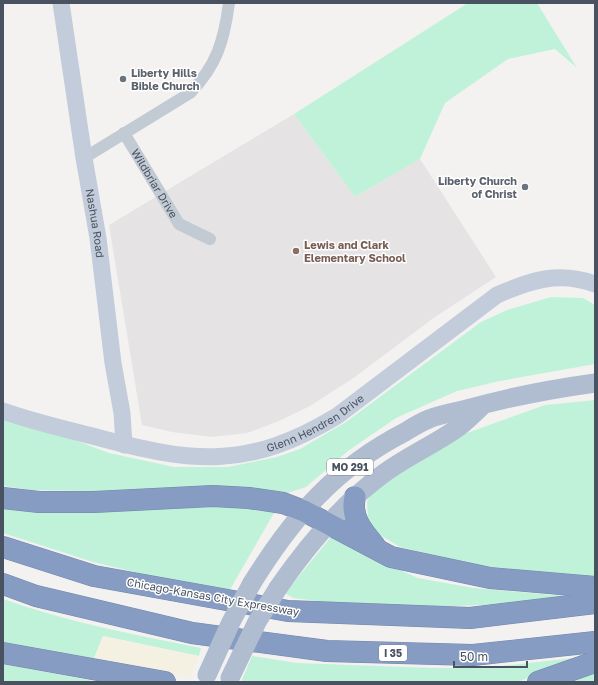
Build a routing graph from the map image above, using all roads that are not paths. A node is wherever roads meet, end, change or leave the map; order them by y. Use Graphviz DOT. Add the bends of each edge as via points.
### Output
graph roads {
  1 [pos="61,3"];
  2 [pos="229,3"];
  3 [pos="124,133"];
  4 [pos="84,158"];
  5 [pos="210,239"];
  6 [pos="595,284"];
  7 [pos="595,384"];
  8 [pos="483,404"];
  9 [pos="3,412"];
  10 [pos="124,445"];
  11 [pos="355,497"];
  12 [pos="3,498"];
  13 [pos="304,512"];
  14 [pos="329,525"];
  15 [pos="3,547"];
  16 [pos="379,551"];
  17 [pos="3,584"];
  18 [pos="595,588"];
  19 [pos="595,603"];
  20 [pos="595,642"];
  21 [pos="3,653"];
  22 [pos="595,662"];
  23 [pos="206,678"];
  24 [pos="230,680"];
  25 [pos="165,682"];
  26 [pos="538,682"];
  1 -- 4 [label="street, Nashua Road"];
  2 -- 3 [label="street" via="222,43 206,75 190,93"];
  3 -- 4 [label="street"];
  3 -- 5 [label="street, Wildbriar Drive" via="179,224"];
  4 -- 10 [label="street, Nashua Road" via="98,238 113,363 122,413"];
  6 -- 10 [label="street, Glenn Hendren Drive" via="584,280 556,278 524,283 497,295 337,416 288,442 240,455 218,457 176,455"];
  7 -- 8 [label="main road, MO 291" via="552,389"];
  8 -- 11 [label="main road, MO 291" via="457,429 384,473"];
  8 -- 13 [label="main road, MO 291" via="429,419 383,443 324,488"];
  9 -- 10 [label="street, Glenn Hendren Drive"];
  11 -- 14 [label="main road, MO 291"];
  11 -- 16 [label="highway" via="354,512 358,523"];
  12 -- 13 [label="highway" via="39,502 94,502 213,496 283,503"];
  13 -- 14 [label="highway"];
  13 -- 23 [label="main road, MO 291, bridge" via="270,554 252,583"];
  14 -- 16 [label="highway"];
  14 -- 24 [label="main road, MO 291, bridge" via="292,567 278,588 257,622"];
  15 -- 19 [label="highway, Chicago-Kansas City Expressway" via="94,576 288,611 470,618"];
  16 -- 18 [label="highway" via="391,557 490,578"];
  17 -- 20 [label="highway, I 35" via="36,596 192,634 327,651 473,655"];
  21 -- 25 [label="highway"];
  22 -- 26 [label="highway"];
}
